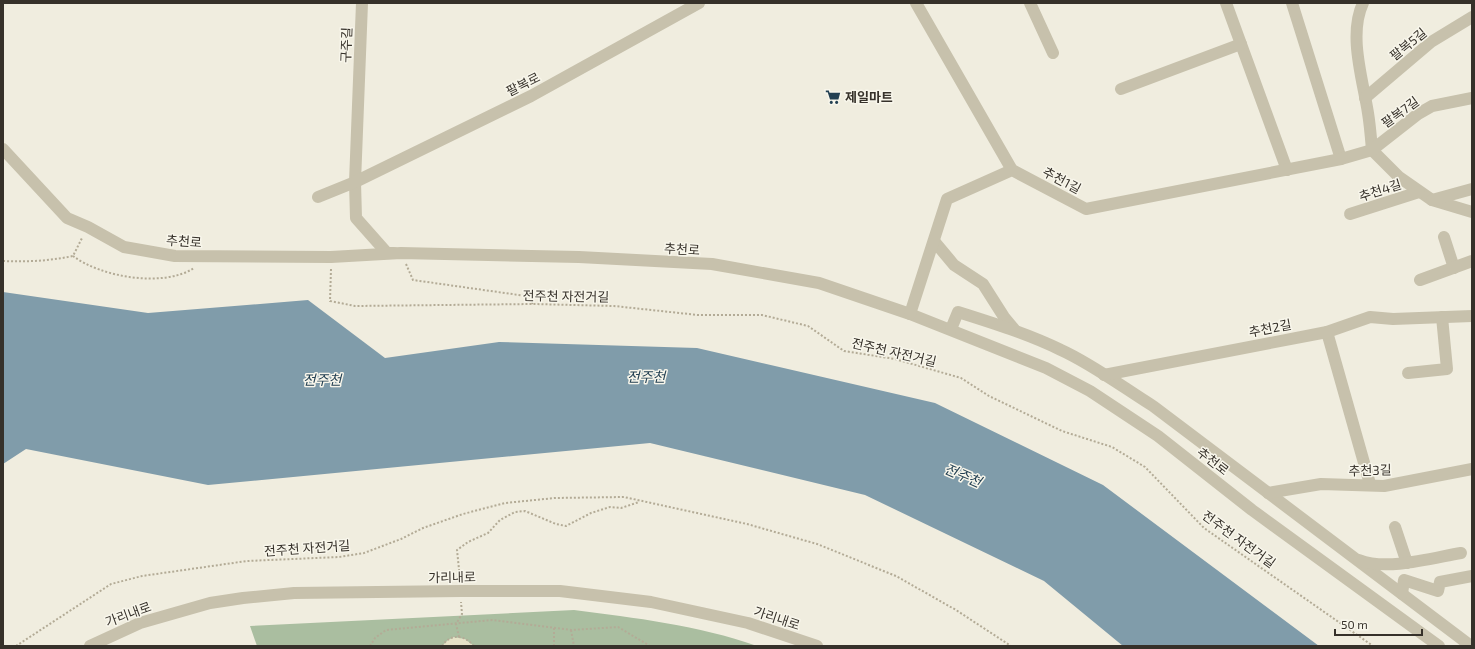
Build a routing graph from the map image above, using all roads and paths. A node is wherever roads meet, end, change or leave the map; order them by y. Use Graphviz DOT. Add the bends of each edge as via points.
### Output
graph roads {
  1 [pos="362,3"];
  2 [pos="699,3"];
  3 [pos="916,3"];
  4 [pos="1030,3"];
  5 [pos="1226,3"];
  6 [pos="1292,3"];
  7 [pos="1363,3"];
  8 [pos="1472,17"];
  9 [pos="1242,44"];
  10 [pos="1053,54"];
  11 [pos="359,89"];
  12 [pos="1121,89"];
  13 [pos="1365,98"];
  14 [pos="1472,98"];
  15 [pos="3,149"];
  16 [pos="1372,150"];
  17 [pos="1341,159"];
  18 [pos="1012,170"];
  19 [pos="1287,170"];
  20 [pos="355,182"];
  21 [pos="1472,189"];
  22 [pos="1419,192"];
  23 [pos="318,197"];
  24 [pos="1432,200"];
  25 [pos="1472,212"];
  26 [pos="1350,214"];
  27 [pos="88,227"];
  28 [pos="1444,236"];
  29 [pos="934,241"];
  30 [pos="401,253"];
  31 [pos="73,256"];
  32 [pos="211,256"];
  33 [pos="331,257"];
  34 [pos="3,261"];
  35 [pos="1472,261"];
  36 [pos="1454,268"];
  37 [pos="1420,280"];
  38 [pos="534,304"];
  39 [pos="910,314"];
  40 [pos="1472,316"];
  41 [pos="1442,317"];
  42 [pos="951,329"];
  43 [pos="1014,329"];
  44 [pos="1327,332"];
  45 [pos="1408,373"];
  46 [pos="1104,376"];
  47 [pos="1472,468"];
  48 [pos="1370,484"];
  49 [pos="1268,493"];
  50 [pos="640,502"];
  51 [pos="1395,527"];
  52 [pos="1461,553"];
  53 [pos="1353,558"];
  54 [pos="1407,563"];
  55 [pos="460,573"];
  56 [pos="1472,576"];
  57 [pos="1402,594"];
  58 [pos="462,614"];
  59 [pos="456,624"];
  60 [pos="554,628"];
  61 [pos="571,630"];
  62 [pos="459,637"];
  63 [pos="16,646"];
  64 [pos="90,646"];
  65 [pos="313,646"];
  66 [pos="334,646"];
  67 [pos="370,646"];
  68 [pos="442,646"];
  69 [pos="474,646"];
  70 [pos="554,646"];
  71 [pos="574,646"];
  72 [pos="650,646"];
  73 [pos="817,646"];
  74 [pos="1010,646"];
  75 [pos="1373,646"];
  76 [pos="1439,646"];
  77 [pos="1471,646"];
  1 -- 11 [label="street, 구주길"];
  2 -- 20 [label="street, 팔복로" via="531,96"];
  3 -- 18 [label="street"];
  4 -- 10 [label="street"];
  5 -- 9 [label="street"];
  6 -- 17 [label="street"];
  7 -- 13 [label="street" via="1358,14 1358,59"];
  8 -- 13 [label="street, 팔복5길" via="1431,42"];
  9 -- 12 [label="street"];
  9 -- 19 [label="street"];
  11 -- 20 [label="street, 추천로"];
  13 -- 16 [label="street"];
  14 -- 16 [label="street, 팔복7길" via="1432,106"];
  15 -- 27 [label="street, 추천로" via="67,218"];
  16 -- 17 [label="street, 추천1길"];
  16 -- 22 [label="street, 추천4길" via="1399,177"];
  17 -- 19 [label="street, 추천1길"];
  18 -- 19 [label="street, 추천1길" via="1086,209"];
  18 -- 29 [label="street" via="947,199"];
  20 -- 23 [label="street"];
  20 -- 30 [label="street, 추천로" via="356,218 387,253"];
  21 -- 24 [label="street"];
  22 -- 24 [label="street, 추천4길"];
  22 -- 26 [label="street, 추천4길"];
  24 -- 25 [label="street, 추천4길"];
  27 -- 31 [label="path"];
  27 -- 32 [label="street, 추천로" via="124,247 174,256"];
  28 -- 36 [label="street"];
  29 -- 39 [label="street"];
  29 -- 43 [label="street, 추천로" via="954,265 983,284"];
  30 -- 33 [label="street, 추천로"];
  30 -- 38 [label="path" via="413,280 526,296"];
  30 -- 39 [label="street, 추천로" via="579,257 712,264 819,283"];
  31 -- 32 [label="path" via="116,275 155,279 187,272"];
  31 -- 34 [label="path" via="54,260"];
  32 -- 33 [label="street, 추천로"];
  33 -- 38 [label="path, 전주천 자전거길" via="330,301 355,306"];
  35 -- 36 [label="street"];
  36 -- 37 [label="street"];
  38 -- 75 [label="path, 전주천 자전거길" via="614,306 698,315 762,315 808,326 844,351 894,359 961,378 989,396 1055,428 1112,447 1145,467 1204,528"];
  39 -- 42 [label="street, 추천로"];
  40 -- 41 [label="street, 추천2길"];
  41 -- 44 [label="street, 추천2길" via="1370,317"];
  41 -- 45 [label="street" via="1447,369"];
  42 -- 43 [label="street, 추천로" via="958,312"];
  42 -- 76 [label="street, 추천로" via="1046,368 1090,391 1158,436 1252,510"];
  43 -- 46 [label="street, 추천로" via="1063,351"];
  44 -- 46 [label="street, 추천2길"];
  44 -- 48 [label="street"];
  46 -- 49 [label="street, 추천로" via="1153,406"];
  47 -- 48 [label="street, 추천3길" via="1384,486"];
  48 -- 49 [label="street, 추천3길" via="1322,484"];
  49 -- 53 [label="street, 추천로"];
  50 -- 55 [label="path" via="591,513 566,526 525,511 514,512 500,520 488,533 457,550"];
  50 -- 63 [label="path, 전주천 자전거길" via="624,497 570,497 505,503 423,528 364,553 339,557 247,561 142,576 111,584"];
  50 -- 74 [label="path, 전주천 자전거길" via="746,524 824,547 896,576 956,610"];
  51 -- 54 [label="street"];
  52 -- 54 [label="street, 추천로"];
  53 -- 54 [label="street, 추천로" via="1367,563"];
  53 -- 57 [label="street, 추천로"];
  56 -- 57 [label="street" via="1440,582 1438,591 1404,580"];
  57 -- 77 [label="street, 추천로"];
  58 -- 59 [label="path"];
  59 -- 60 [label="path" via="492,620"];
  59 -- 62 [label="path"];
  59 -- 67 [label="path" via="386,630 375,638"];
  60 -- 61 [label="path"];
  60 -- 70 [label="path"];
  61 -- 71 [label="path"];
  61 -- 72 [label="path" via="618,627"];
  62 -- 68 [label="path" via="448,640"];
  62 -- 69 [label="path"];
  64 -- 73 [label="street, 가리내로" via="140,624 210,603 243,598 294,593 560,591 651,602 748,622"];
  65 -- 66 [label="path"];
}
